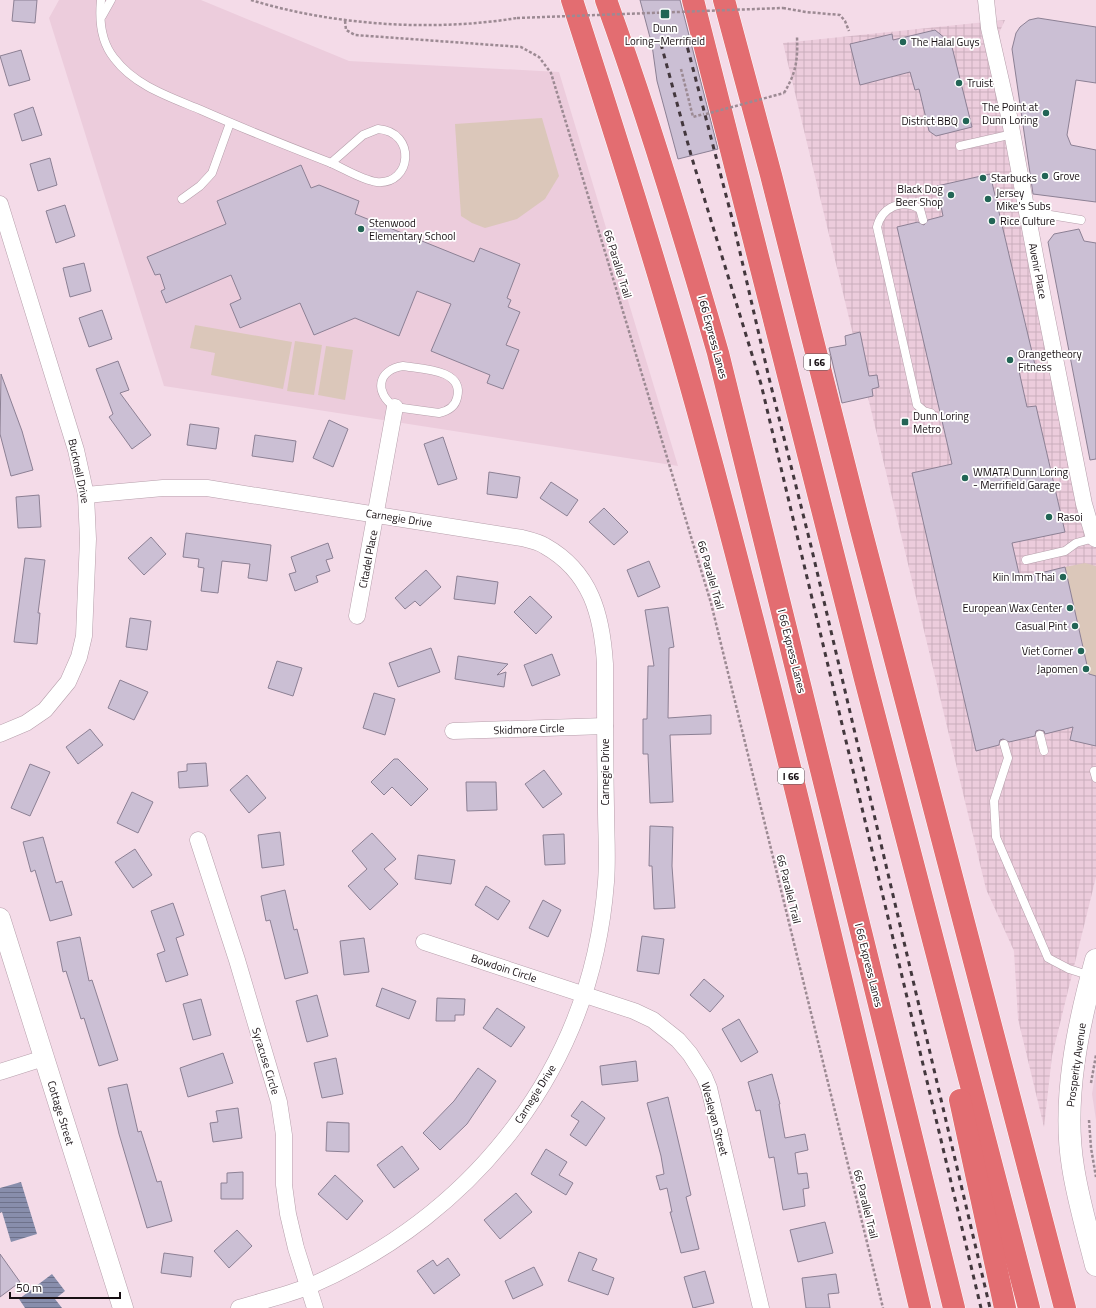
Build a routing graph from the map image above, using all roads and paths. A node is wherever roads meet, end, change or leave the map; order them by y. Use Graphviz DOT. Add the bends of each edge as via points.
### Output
graph roads {
  1 [pos="101,0"];
  2 [pos="111,0"];
  3 [pos="251,0"];
  4 [pos="572,0"];
  5 [pos="606,0"];
  6 [pos="614,0"];
  7 [pos="693,0"];
  8 [pos="724,0"];
  9 [pos="986,0"];
  10 [pos="101,19"];
  11 [pos="346,21"];
  12 [pos="849,31"];
  13 [pos="797,37"];
  14 [pos="628,60"];
  15 [pos="681,69"];
  16 [pos="230,123"];
  17 [pos="1013,134"];
  18 [pos="960,146"];
  19 [pos="331,162"];
  20 [pos="182,199"];
  21 [pos="0,204"];
  22 [pos="1026,211"];
  23 [pos="923,220"];
  24 [pos="1081,220"];
  25 [pos="395,407"];
  26 [pos="931,413"];
  27 [pos="86,495"];
  28 [pos="376,514"];
  29 [pos="1095,538"];
  30 [pos="1026,560"];
  31 [pos="357,616"];
  32 [pos="605,726"];
  33 [pos="453,731"];
  34 [pos="0,734"];
  35 [pos="1040,735"];
  36 [pos="1004,744"];
  37 [pos="1044,751"];
  38 [pos="1096,771"];
  39 [pos="1096,778"];
  40 [pos="894,792"];
  41 [pos="198,840"];
  42 [pos="0,918"];
  43 [pos="424,942"];
  44 [pos="1094,968"];
  45 [pos="584,995"];
  46 [pos="1096,1056"];
  47 [pos="44,1058"];
  48 [pos="0,1072"];
  49 [pos="1091,1086"];
  50 [pos="1089,1118"];
  51 [pos="1096,1176"];
  52 [pos="1092,1233"];
  53 [pos="1096,1265"];
  54 [pos="308,1286"];
  55 [pos="123,1308"];
  56 [pos="239,1308"];
  57 [pos="315,1308"];
  58 [pos="761,1308"];
  59 [pos="883,1308"];
  60 [pos="920,1308"];
  61 [pos="954,1308"];
  62 [pos="1005,1308"];
  63 [pos="1029,1308"];
  64 [pos="1065,1308"];
  1 -- 10 [label="lane"];
  2 -- 10 [label="lane"];
  3 -- 11 [label="path"];
  4 -- 60 [label="highway, I 66" via="651,246 701,423 774,705"];
  5 -- 14 [label="highway, I 66 Express Lanes"];
  6 -- 14 [label="highway"];
  7 -- 40 [label="highway"];
  8 -- 64 [label="highway, I 66"];
  9 -- 17 [label="street, Avenir Place" via="989,28"];
  10 -- 16 [label="lane" via="108,50 126,72 149,87"];
  11 -- 12 [label="path, bridge" via="437,24 517,18 783,8 840,15"];
  11 -- 59 [label="path, 66 Parallel Trail" via="346,30 356,35 521,47 539,57 551,73 711,603"];
  13 -- 15 [label="path, bridge" via="798,56 794,77 784,93 693,117"];
  14 -- 61 [label="highway, I 66 Express Lanes" via="686,240 718,353"];
  16 -- 19 [label="lane"];
  16 -- 20 [label="lane" via="212,173"];
  17 -- 18 [label="lane"];
  17 -- 22 [label="street, Avenir Place"];
  19 -- 19 [label="lane" via="376,182 394,178 401,172 406,154 400,138 386,129 378,129 363,135"];
  21 -- 27 [label="street, Bucknell Drive" via="76,450"];
  22 -- 24 [label="lane"];
  22 -- 29 [label="street, Avenir Place" via="1084,504"];
  23 -- 26 [label="lane" via="920,209 913,204 903,204 885,210 879,217 877,226 917,405"];
  25 -- 25 [label="lane" via="431,412 446,411 456,402 458,389 451,377 445,373 396,367 385,374 381,386 385,399"];
  25 -- 28 [label="street, Citadel Place"];
  27 -- 28 [label="street, Carnegie Drive" via="202,487"];
  27 -- 34 [label="street, Bucknell Drive" via="88,547 84,636 79,657 68,682 45,710 26,723"];
  28 -- 31 [label="street, Citadel Place"];
  28 -- 32 [label="street, Carnegie Drive" via="522,538 545,546 569,564 584,582 595,602 599,617 605,664"];
  29 -- 30 [label="lane" via="1076,543 1064,551"];
  32 -- 33 [label="street, Skidmore Circle"];
  32 -- 45 [label="street, Carnegie Drive" via="606,882 598,941"];
  35 -- 37 [label="lane"];
  36 -- 44 [label="lane" via="1008,758 994,801 996,837 1048,958 1057,964"];
  38 -- 39 [label="lane"];
  40 -- 62 [label="highway"];
  40 -- 63 [label="highway"];
  41 -- 54 [label="street, Syracuse Circle" via="279,1102 284,1135 284,1185 288,1214"];
  42 -- 47 [label="street, Cottage Street"];
  43 -- 45 [label="street, Bowdoin Circle"];
  44 -- 52 [label="main road, Prosperity Avenue" via="1074,1068 1069,1124 1073,1168"];
  45 -- 54 [label="street, Carnegie Drive" via="570,1032 546,1080 504,1140 471,1179 406,1233 362,1260"];
  45 -- 58 [label="street, Wesleyan Street" via="634,1010 653,1020 678,1040 704,1076"];
  46 -- 49 [label="path"];
  47 -- 48 [label="street"];
  47 -- 55 [label="street, Cottage Street"];
  50 -- 51 [label="path"];
  52 -- 53 [label="main road, Prosperity Avenue"];
  54 -- 56 [label="street, Carnegie Drive"];
  54 -- 57 [label="street, Syracuse Circle"];
}
